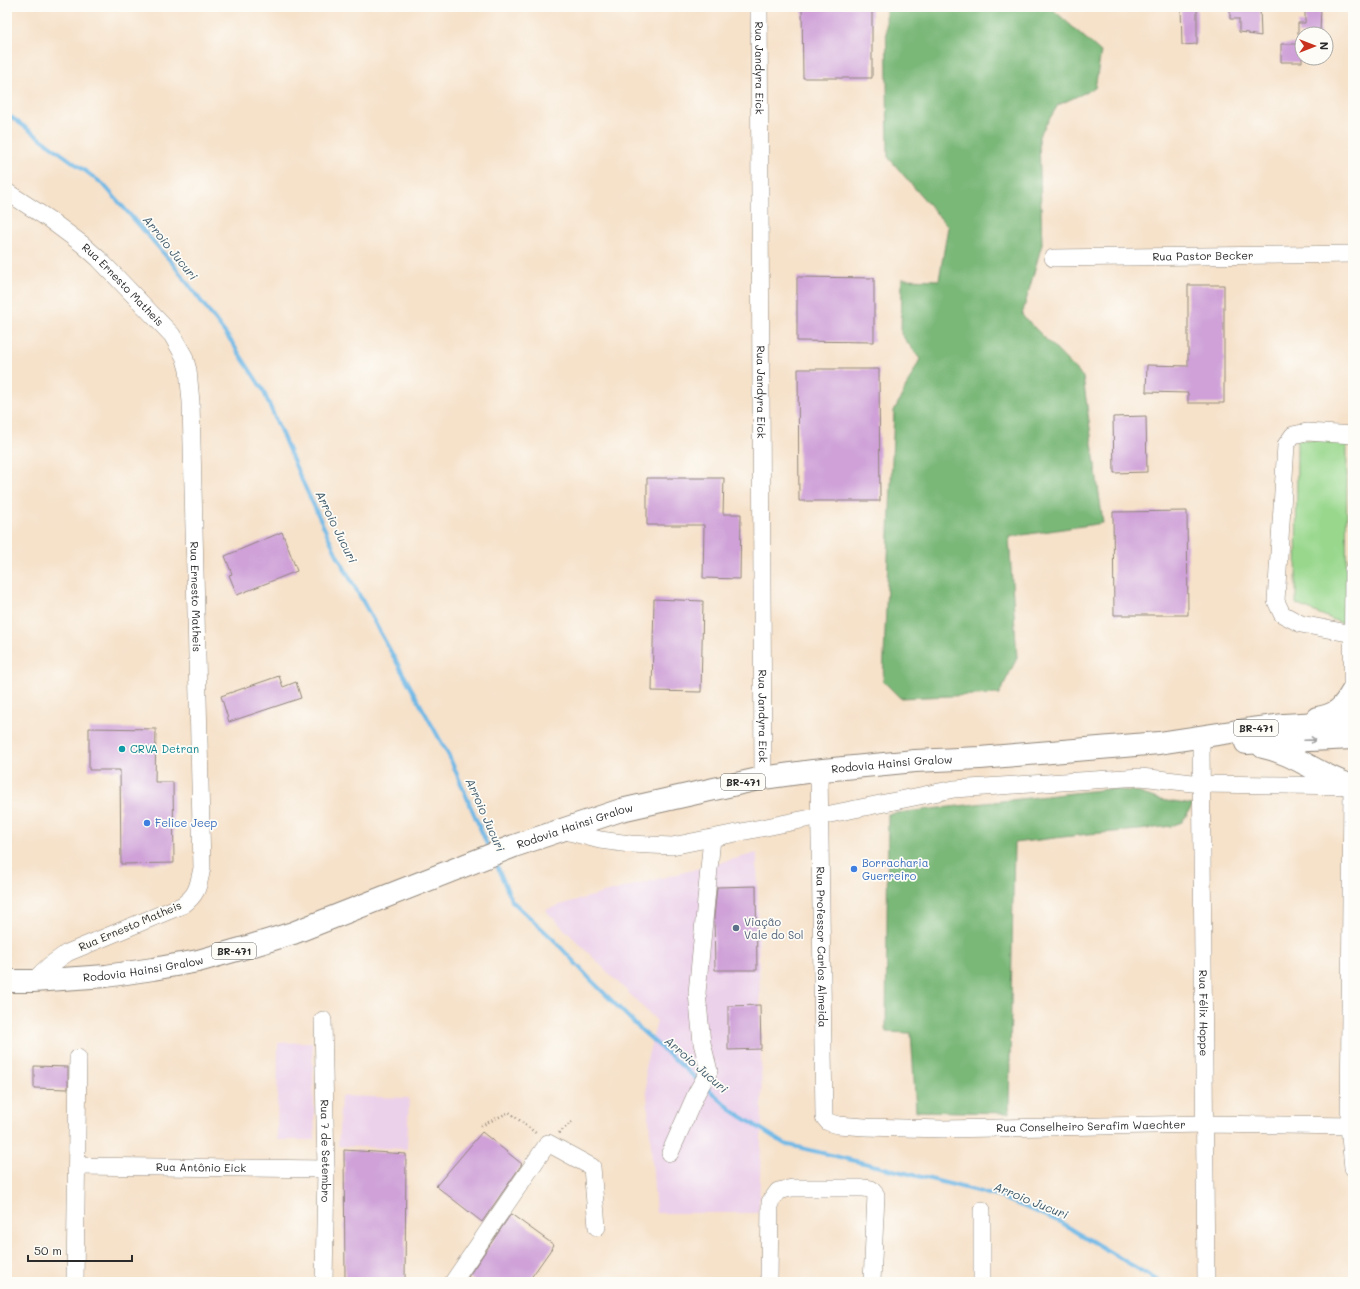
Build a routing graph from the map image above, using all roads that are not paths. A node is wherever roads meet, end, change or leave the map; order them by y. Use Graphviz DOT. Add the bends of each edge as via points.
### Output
graph roads {
  1 [pos="759,7"];
  2 [pos="7,192"];
  3 [pos="1353,254"];
  4 [pos="1054,258"];
  5 [pos="1353,435"];
  6 [pos="1353,570"];
  7 [pos="1353,634"];
  8 [pos="1352,692"];
  9 [pos="1353,720"];
  10 [pos="1268,727"];
  11 [pos="1353,738"];
  12 [pos="1159,743"];
  13 [pos="1208,744"];
  14 [pos="819,770"];
  15 [pos="763,778"];
  16 [pos="1201,784"];
  17 [pos="1353,786"];
  18 [pos="820,816"];
  19 [pos="562,830"];
  20 [pos="712,838"];
  21 [pos="7,981"];
  22 [pos="33,981"];
  23 [pos="323,1020"];
  24 [pos="78,1058"];
  25 [pos="828,1122"];
  26 [pos="1205,1124"];
  27 [pos="1351,1126"];
  28 [pos="670,1153"];
  29 [pos="77,1166"];
  30 [pos="1353,1168"];
  31 [pos="326,1169"];
  32 [pos="982,1210"];
  33 [pos="596,1227"];
  34 [pos="75,1282"];
  35 [pos="324,1282"];
  36 [pos="452,1282"];
  37 [pos="769,1282"];
  38 [pos="872,1282"];
  39 [pos="982,1282"];
  40 [pos="1206,1282"];
  1 -- 15 [label="street, Rua Jandyra Eick"];
  2 -- 22 [label="street, Rua Ernesto Matheis" via="82,244 172,335 184,356 188,370 191,402 202,868 198,888 189,901 182,905 67,953"];
  3 -- 4 [label="street, Rua Pastor Becker"];
  5 -- 7 [label="street" via="1307,432 1293,434 1286,445 1276,601 1282,614 1301,624"];
  6 -- 7 [label="street"];
  7 -- 8 [label="street"];
  8 -- 9 [label="street"];
  8 -- 10 [label="main road" via="1334,714"];
  9 -- 10 [label="main road, Rodovia Hainsi Gralow / BR-471"];
  10 -- 12 [label="main road, Rodovia Hainsi Gralow / BR-471"];
  13 -- 11 [label="main road, Rodovia Hainsi Gralow / BR-471, one-way"];
  12 -- 13 [label="main road, Rodovia Hainsi Gralow / BR-471"];
  12 -- 14 [label="main road, Rodovia Hainsi Gralow / BR-471"];
  13 -- 16 [label="street, Rua Félix Hoppe"];
  13 -- 17 [label="main road" via="1262,747 1280,751"];
  14 -- 15 [label="main road, Rodovia Hainsi Gralow / BR-471"];
  14 -- 18 [label="street, Rua Professor Carlos Almeida"];
  15 -- 19 [label="main road, Rodovia Hainsi Gralow / BR-471" via="622,810"];
  16 -- 17 [label="street"];
  16 -- 18 [label="street" via="1141,777 954,789"];
  16 -- 26 [label="street, Rua Félix Hoppe"];
  17 -- 27 [label="street"];
  18 -- 20 [label="street"];
  18 -- 25 [label="street, Rua Professor Carlos Almeida" via="824,1117"];
  19 -- 20 [label="street" via="600,840 644,845 672,846"];
  19 -- 22 [label="main road, Rodovia Hainsi Gralow / BR-471" via="514,846 292,933 244,948 198,961 153,969 106,976"];
  20 -- 28 [label="street" via="698,993 702,1043 709,1071"];
  21 -- 22 [label="main road, Rodovia Hainsi Gralow / BR-471"];
  23 -- 31 [label="street, Rua 7 de Setembro"];
  24 -- 29 [label="street"];
  25 -- 26 [label="street, Rua Conselheiro Serafim Waechter" via="865,1127 943,1129"];
  26 -- 27 [label="street, Rua Conselheiro Serafim Waechter"];
  26 -- 40 [label="street, Rua Félix Hoppe"];
  27 -- 30 [label="street"];
  29 -- 31 [label="street, Rua Antônio Eick"];
  29 -- 34 [label="street"];
  31 -- 35 [label="street, Rua 7 de Setembro"];
  32 -- 39 [label="street"];
  33 -- 36 [label="street" via="592,1167 548,1143"];
  37 -- 38 [label="street" via="770,1202 778,1191 792,1188 871,1189 876,1195"];
}
